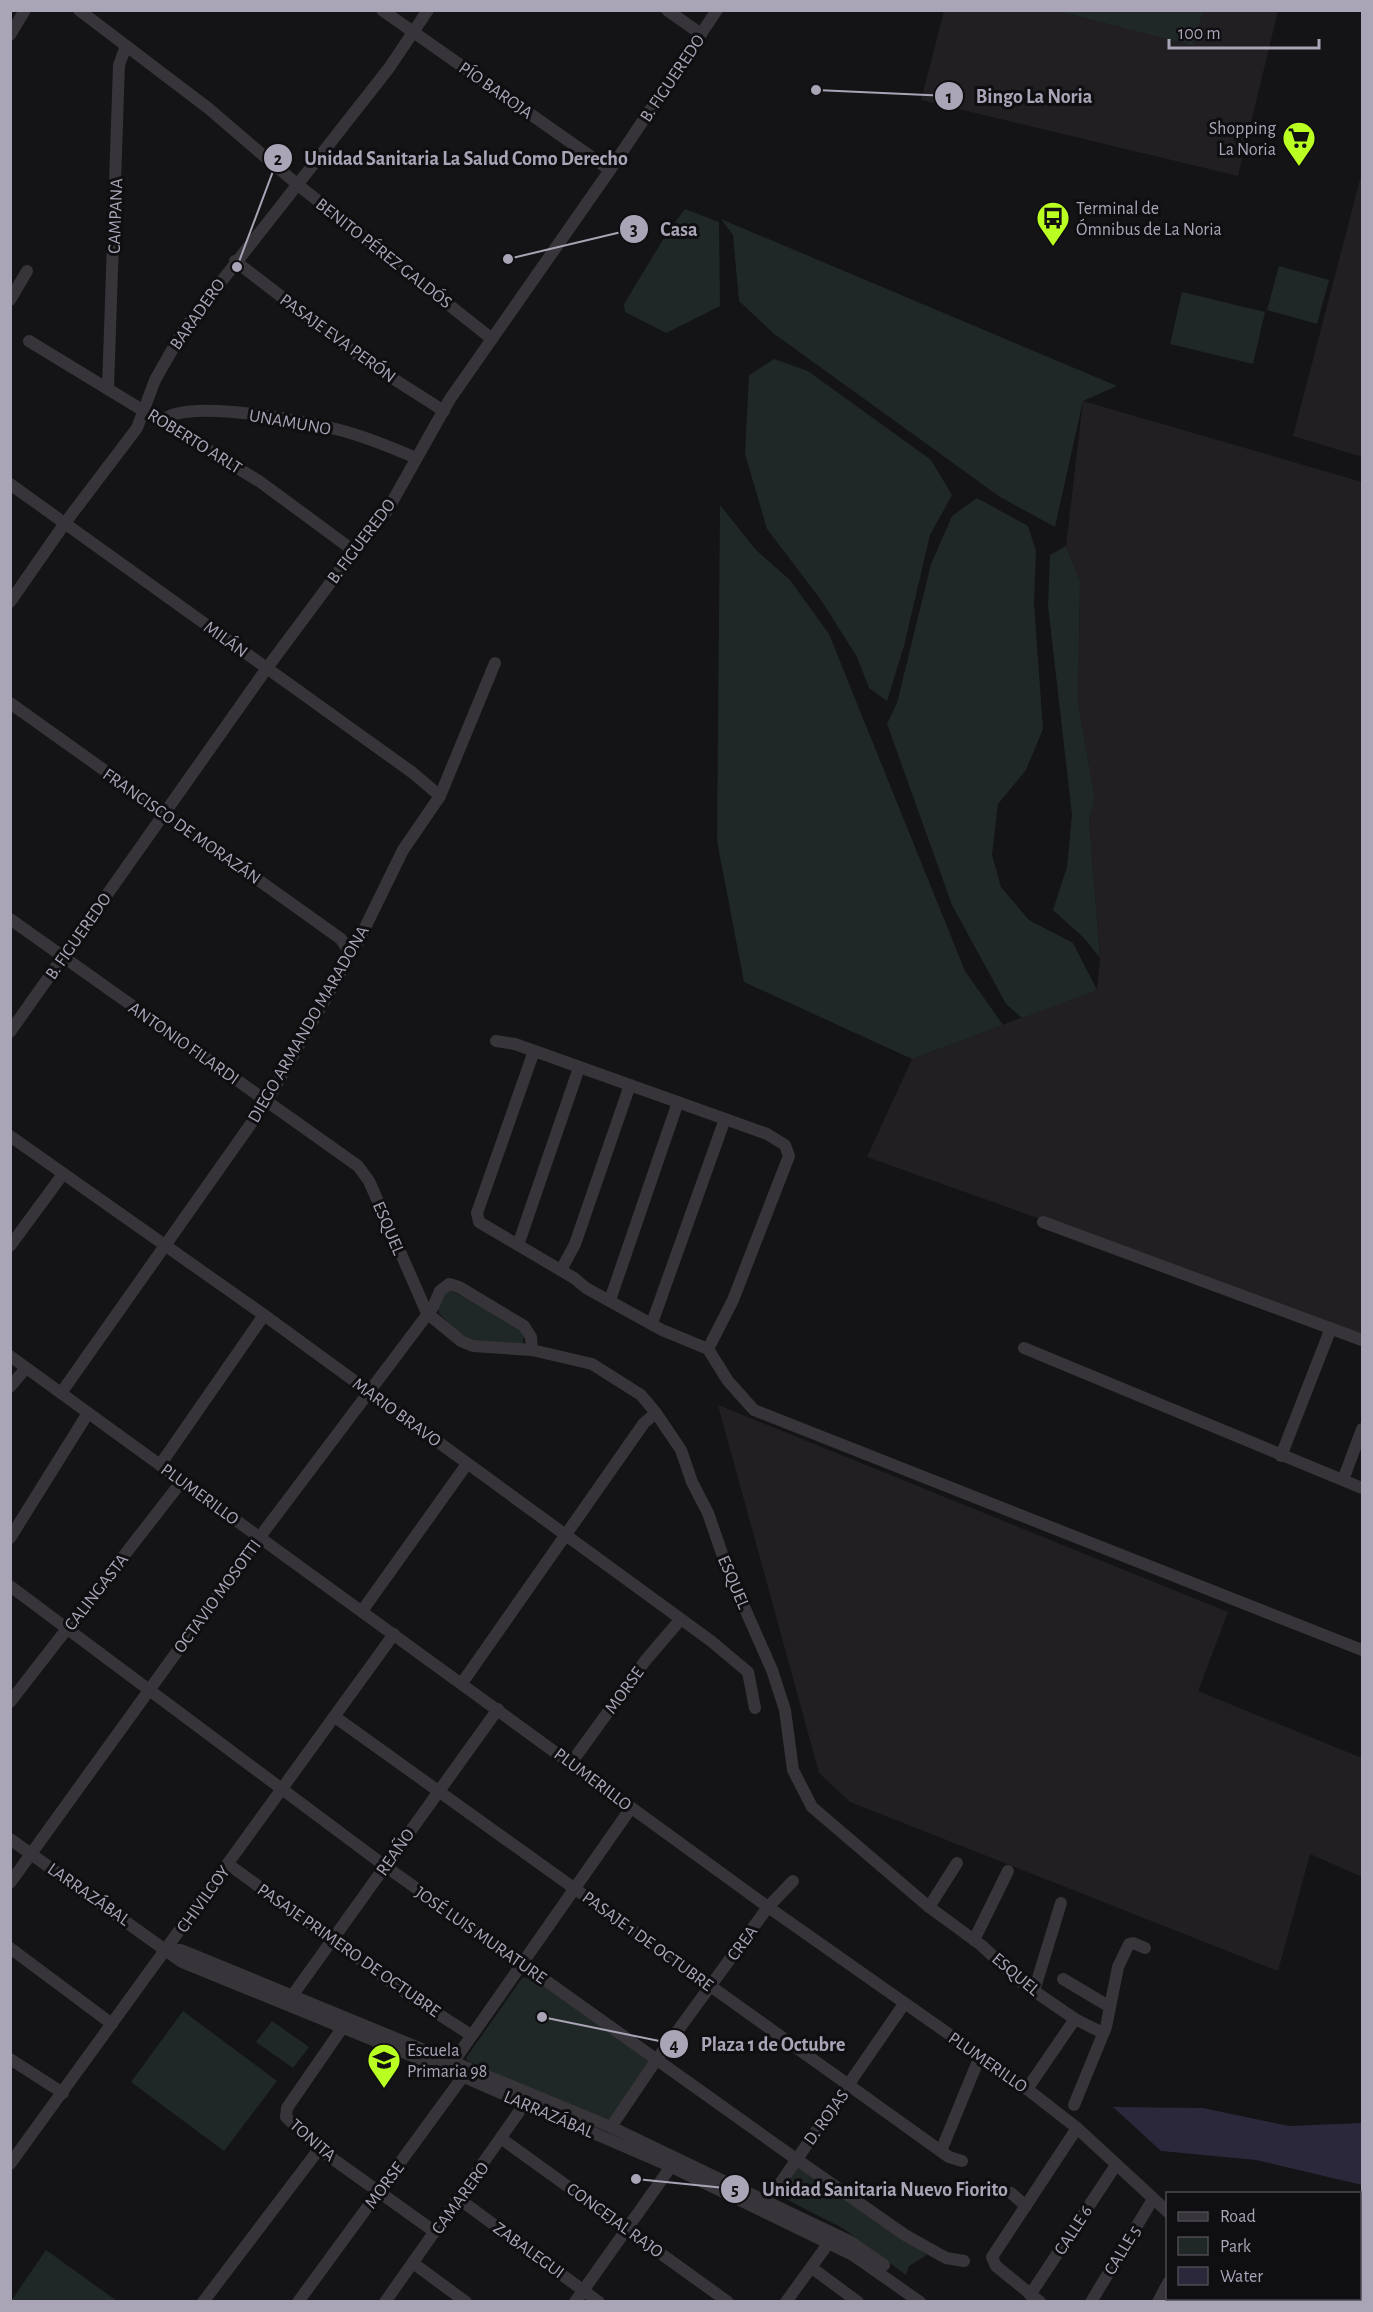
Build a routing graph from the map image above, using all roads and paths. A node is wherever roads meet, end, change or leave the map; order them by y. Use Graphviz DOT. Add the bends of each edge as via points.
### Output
graph roads {
  1 [pos="25,10"];
  2 [pos="79,10"];
  3 [pos="382,10"];
  4 [pos="428,10"];
  5 [pos="667,10"];
  6 [pos="717,10"];
  7 [pos="413,32"];
  8 [pos="701,34"];
  9 [pos="10,35"];
  10 [pos="126,46"];
  11 [pos="610,170"];
  12 [pos="298,184"];
  13 [pos="235,261"];
  14 [pos="27,271"];
  15 [pos="10,300"];
  16 [pos="492,339"];
  17 [pos="29,341"];
  18 [pos="108,388"];
  19 [pos="145,409"];
  20 [pos="444,411"];
  21 [pos="162,421"];
  22 [pos="416,458"];
  23 [pos="10,484"];
  24 [pos="65,523"];
  25 [pos="354,551"];
  26 [pos="10,602"];
  27 [pos="495,663"];
  28 [pos="267,668"];
  29 [pos="10,703"];
  30 [pos="440,796"];
  31 [pos="165,813"];
  32 [pos="10,919"];
  33 [pos="349,952"];
  34 [pos="63,957"];
  35 [pos="10,1032"];
  36 [pos="496,1041"];
  37 [pos="534,1051"];
  38 [pos="579,1068"];
  39 [pos="630,1085"];
  40 [pos="267,1101"];
  41 [pos="678,1102"];
  42 [pos="725,1119"];
  43 [pos="10,1136"];
  44 [pos="358,1166"];
  45 [pos="63,1174"];
  46 [pos="1043,1222"];
  47 [pos="164,1245"];
  48 [pos="518,1245"];
  49 [pos="10,1246"];
  50 [pos="561,1270"];
  51 [pos="610,1300"];
  52 [pos="428,1313"];
  53 [pos="264,1315"];
  54 [pos="652,1323"];
  55 [pos="1331,1328"];
  56 [pos="1362,1340"];
  57 [pos="1024,1348"];
  58 [pos="708,1349"];
  59 [pos="532,1350"];
  60 [pos="10,1356"];
  61 [pos="26,1368"];
  62 [pos="10,1387"];
  63 [pos="368,1391"];
  64 [pos="61,1393"];
  65 [pos="88,1413"];
  66 [pos="657,1413"];
  67 [pos="1362,1429"];
  68 [pos="1281,1456"];
  69 [pos="467,1464"];
  70 [pos="160,1465"];
  71 [pos="1343,1480"];
  72 [pos="182,1481"];
  73 [pos="1362,1488"];
  74 [pos="566,1536"];
  75 [pos="10,1538"];
  76 [pos="259,1538"];
  77 [pos="10,1586"];
  78 [pos="362,1611"];
  79 [pos="680,1620"];
  80 [pos="67,1629"];
  81 [pos="394,1634"];
  82 [pos="1362,1650"];
  83 [pos="462,1683"];
  84 [pos="149,1690"];
  85 [pos="10,1702"];
  86 [pos="755,1708"];
  87 [pos="498,1709"];
  88 [pos="335,1717"];
  89 [pos="571,1763"];
  90 [pos="282,1791"];
  91 [pos="437,1792"];
  92 [pos="631,1808"];
  93 [pos="10,1839"];
  94 [pos="31,1854"];
  95 [pos="957,1863"];
  96 [pos="228,1864"];
  97 [pos="385,1866"];
  98 [pos="1008,1871"];
  99 [pos="793,1881"];
  100 [pos="10,1883"];
  101 [pos="574,1889"];
  102 [pos="1061,1903"];
  103 [pos="768,1907"];
  104 [pos="929,1907"];
  105 [pos="333,1938"];
  106 [pos="974,1940"];
  107 [pos="1145,1947"];
  108 [pos="10,1948"];
  109 [pos="166,1950"];
  110 [pos="521,1963"];
  111 [pos="1063,1979"];
  112 [pos="711,1986"];
  113 [pos="1034,1991"];
  114 [pos="292,1996"];
  115 [pos="904,2004"];
  116 [pos="1110,2007"];
  117 [pos="1075,2019"];
  118 [pos="345,2023"];
  119 [pos="112,2024"];
  120 [pos="1103,2033"];
  121 [pos="471,2035"];
  122 [pos="980,2056"];
  123 [pos="10,2059"];
  124 [pos="657,2059"];
  125 [pos="454,2061"];
  126 [pos="467,2072"];
  127 [pos="850,2085"];
  128 [pos="1027,2089"];
  129 [pos="63,2092"];
  130 [pos="528,2098"];
  131 [pos="1074,2105"];
  132 [pos="611,2127"];
  133 [pos="1077,2128"];
  134 [pos="502,2139"];
  135 [pos="319,2149"];
  136 [pos="941,2151"];
  137 [pos="796,2159"];
  138 [pos="962,2161"];
  139 [pos="674,2162"];
  140 [pos="10,2164"];
  141 [pos="1116,2164"];
  142 [pos="379,2191"];
  143 [pos="1011,2193"];
  144 [pos="459,2199"];
  145 [pos="1153,2199"];
  146 [pos="768,2201"];
  147 [pos="1026,2205"];
  148 [pos="1166,2211"];
  149 [pos="628,2229"];
  150 [pos="435,2232"];
  151 [pos="832,2239"];
  152 [pos="964,2260"];
  153 [pos="413,2263"];
  154 [pos="884,2265"];
  155 [pos="812,2268"];
  156 [pos="1166,2285"];
  157 [pos="583,2290"];
  158 [pos="1035,2298"];
  159 [pos="203,2301"];
  160 [pos="298,2301"];
  161 [pos="385,2301"];
  162 [pos="466,2301"];
  163 [pos="575,2301"];
  164 [pos="598,2301"];
  165 [pos="728,2301"];
  166 [pos="786,2301"];
  167 [pos="858,2301"];
  168 [pos="920,2301"];
  169 [pos="1091,2301"];
  170 [pos="1158,2301"];
  1 -- 9 [label="street"];
  2 -- 10 [label="street, BENITO PÉREZ GALDÓS"];
  3 -- 7 [label="street, PÍO BAROJA"];
  4 -- 7 [label="street, BARADERO"];
  5 -- 8 [label="street"];
  6 -- 8 [label="street, B. FIGUEREDO"];
  7 -- 11 [label="street, PÍO BAROJA"];
  7 -- 12 [label="street, BARADERO"];
  8 -- 11 [label="street, B. FIGUEREDO"];
  10 -- 12 [label="street, BENITO PÉREZ GALDÓS"];
  10 -- 18 [label="street, CAMPANA" via="119,66"];
  11 -- 16 [label="street, B. FIGUEREDO"];
  12 -- 13 [label="street, BARADERO"];
  12 -- 16 [label="street, BENITO PÉREZ GALDÓS"];
  13 -- 19 [label="street, BARADERO" via="184,329 162,366"];
  13 -- 20 [label="street, PASAJE EVA PERÓN" via="364,360"];
  14 -- 15 [label="street"];
  16 -- 20 [label="street, B. FIGUEREDO"];
  17 -- 18 [label="street, ROBERTO ARLT"];
  18 -- 19 [label="street, ROBERTO ARLT"];
  19 -- 21 [label="street, ROBERTO ARLT"];
  19 -- 24 [label="street, BARADERO" via="137,428"];
  20 -- 22 [label="street, B. FIGUEREDO"];
  21 -- 22 [label="street, UNAMUNO" via="184,410 264,416 344,432"];
  21 -- 25 [label="street, ROBERTO ARLT" via="259,481"];
  22 -- 25 [label="street, B. FIGUEREDO" via="387,511"];
  23 -- 24 [label="street, MILÁN"];
  24 -- 26 [label="street, BARADERO"];
  24 -- 28 [label="street, MILÁN"];
  25 -- 28 [label="street, B. FIGUEREDO"];
  27 -- 30 [label="street, DIEGO ARMANDO MARADONA"];
  28 -- 30 [label="street, MILÁN"];
  28 -- 31 [label="street, B. FIGUEREDO"];
  29 -- 31 [label="street, FRANCISCO DE MORAZÁN"];
  30 -- 33 [label="street, DIEGO ARMANDO MARADONA" via="403,850 356,946"];
  31 -- 33 [label="street, FRANCISCO DE MORAZÁN" via="341,939"];
  31 -- 34 [label="street, B. FIGUEREDO"];
  32 -- 34 [label="street, ANTONIO FILARDI"];
  33 -- 40 [label="street, DIEGO ARMANDO MARADONA" via="344,968"];
  34 -- 35 [label="street, B. FIGUEREDO"];
  34 -- 40 [label="street, ANTONIO FILARDI"];
  36 -- 37 [label="street"];
  37 -- 38 [label="street"];
  37 -- 48 [label="street" via="477,1213 478,1222"];
  38 -- 39 [label="street"];
  38 -- 48 [label="street"];
  39 -- 41 [label="street"];
  39 -- 50 [label="street" via="575,1244"];
  40 -- 44 [label="street, ANTONIO FILARDI"];
  40 -- 47 [label="street, DIEGO ARMANDO MARADONA"];
  41 -- 42 [label="street"];
  41 -- 51 [label="street"];
  42 -- 54 [label="street"];
  42 -- 58 [label="street" via="778,1139 789,1156 733,1300"];
  43 -- 45 [label="street, MARIO BRAVO"];
  44 -- 52 [label="street, ESQUEL" via="369,1181"];
  45 -- 47 [label="street, MARIO BRAVO"];
  45 -- 49 [label="street"];
  46 -- 55 [label="street"];
  47 -- 53 [label="street, MARIO BRAVO"];
  47 -- 64 [label="street, DIEGO ARMANDO MARADONA"];
  48 -- 50 [label="street"];
  50 -- 51 [label="street"];
  51 -- 54 [label="street"];
  52 -- 59 [label="street, ESQUEL" via="466,1344"];
  52 -- 59 [label="street, OCTAVIO MOSOTTI" via="443,1287 455,1286 524,1326 531,1337"];
  52 -- 63 [label="street, OCTAVIO MOSOTTI"];
  53 -- 63 [label="street, MARIO BRAVO"];
  53 -- 70 [label="street"];
  54 -- 58 [label="street"];
  55 -- 56 [label="street"];
  55 -- 68 [label="street"];
  57 -- 68 [label="street"];
  58 -- 82 [label="street" via="739,1395 762,1413"];
  59 -- 66 [label="street, ESQUEL" via="600,1368 641,1395"];
  60 -- 61 [label="street, PLUMERILLO"];
  61 -- 62 [label="street"];
  61 -- 64 [label="street, PLUMERILLO"];
  63 -- 69 [label="street, MARIO BRAVO"];
  63 -- 76 [label="street, OCTAVIO MOSOTTI"];
  64 -- 65 [label="street, PLUMERILLO"];
  65 -- 70 [label="street, PLUMERILLO"];
  65 -- 75 [label="street"];
  66 -- 74 [label="street" via="644,1423"];
  66 -- 104 [label="street, ESQUEL" via="681,1450 772,1670 803,1794 818,1814"];
  67 -- 71 [label="street"];
  68 -- 71 [label="street"];
  69 -- 74 [label="street, MARIO BRAVO"];
  69 -- 78 [label="street"];
  70 -- 72 [label="street, PLUMERILLO"];
  71 -- 73 [label="street"];
  72 -- 76 [label="street, PLUMERILLO"];
  72 -- 80 [label="street, CALINGASTA"];
  74 -- 79 [label="street, MARIO BRAVO"];
  74 -- 83 [label="street"];
  76 -- 78 [label="street, PLUMERILLO"];
  76 -- 84 [label="street, OCTAVIO MOSOTTI"];
  77 -- 80 [label="street, JOSÉ LUIS MURATURE"];
  78 -- 81 [label="street, PLUMERILLO"];
  79 -- 86 [label="street, MARIO BRAVO" via="748,1672"];
  79 -- 89 [label="street, MORSE"];
  80 -- 84 [label="street, JOSÉ LUIS MURATURE"];
  80 -- 85 [label="street, CALINGASTA"];
  81 -- 83 [label="street, PLUMERILLO"];
  81 -- 88 [label="street, CHIVILCOY"];
  83 -- 87 [label="street, PLUMERILLO"];
  84 -- 90 [label="street, JOSÉ LUIS MURATURE"];
  84 -- 94 [label="street, OCTAVIO MOSOTTI"];
  87 -- 89 [label="street, PLUMERILLO"];
  87 -- 91 [label="street, REAÑO"];
  88 -- 90 [label="street, CHIVILCOY"];
  88 -- 91 [label="street, PASAJE 1 DE OCTUBRE"];
  89 -- 92 [label="street, PLUMERILLO"];
  90 -- 96 [label="street, CHIVILCOY"];
  90 -- 97 [label="street, JOSÉ LUIS MURATURE"];
  91 -- 97 [label="street, REAÑO"];
  91 -- 101 [label="street, PASAJE 1 DE OCTUBRE"];
  92 -- 101 [label="street"];
  92 -- 103 [label="street, PLUMERILLO"];
  93 -- 94 [label="street, LARRAZÁBAL"];
  94 -- 100 [label="street, OCTAVIO MOSOTTI"];
  94 -- 109 [label="street, LARRAZÁBAL"];
  95 -- 104 [label="street"];
  96 -- 105 [label="street, PASAJE PRIMERO DE OCTUBRE"];
  96 -- 109 [label="street, CHIVILCOY"];
  97 -- 105 [label="street, REAÑO"];
  97 -- 110 [label="street, JOSÉ LUIS MURATURE"];
  98 -- 106 [label="street"];
  99 -- 103 [label="street, CREA"];
  101 -- 110 [label="street"];
  101 -- 112 [label="street, PASAJE 1 DE OCTUBRE"];
  102 -- 113 [label="street"];
  103 -- 112 [label="street, CREA"];
  103 -- 115 [label="street, PLUMERILLO"];
  104 -- 106 [label="street, ESQUEL"];
  105 -- 114 [label="street, REAÑO"];
  105 -- 121 [label="street, PASAJE PRIMERO DE OCTUBRE" via="410,1996"];
  106 -- 113 [label="street, ESQUEL"];
  107 -- 116 [label="street" via="1133,1943 1125,1952"];
  108 -- 119 [label="street"];
  109 -- 114 [label="street, LARRAZÁBAL" via="181,1950"];
  109 -- 118 [label="street, LARRAZÁBAL" via="194,1967"];
  109 -- 119 [label="street, CHIVILCOY"];
  110 -- 121 [label="street"];
  110 -- 124 [label="street, JOSÉ LUIS MURATURE"];
  111 -- 116 [label="street"];
  112 -- 124 [label="street, CREA"];
  112 -- 127 [label="street, PASAJE 1 DE OCTUBRE"];
  113 -- 117 [label="street, ESQUEL"];
  114 -- 118 [label="street, LARRAZÁBAL"];
  115 -- 122 [label="street, PLUMERILLO"];
  115 -- 127 [label="street, D. ROJAS"];
  116 -- 120 [label="street"];
  117 -- 120 [label="street, ESQUEL"];
  117 -- 128 [label="street"];
  118 -- 125 [label="street, LARRAZÁBAL"];
  118 -- 126 [label="street, LARRAZÁBAL"];
  118 -- 135 [label="street, TONITA" via="285,2113 288,2121"];
  119 -- 129 [label="street, CHIVILCOY"];
  120 -- 131 [label="street"];
  121 -- 125 [label="street"];
  122 -- 128 [label="street, PLUMERILLO"];
  122 -- 136 [label="street"];
  123 -- 129 [label="street"];
  124 -- 132 [label="street, CREA"];
  124 -- 137 [label="street, JOSÉ LUIS MURATURE"];
  125 -- 126 [label="street, LARRAZÁBAL"];
  126 -- 130 [label="street, LARRAZÁBAL"];
  126 -- 142 [label="street, MORSE"];
  127 -- 136 [label="street, PASAJE 1 DE OCTUBRE"];
  127 -- 137 [label="street, D. ROJAS"];
  128 -- 133 [label="street, PLUMERILLO"];
  129 -- 140 [label="street, CHIVILCOY"];
  130 -- 132 [label="street, LARRAZÁBAL"];
  130 -- 134 [label="street, CAMARERO"];
  130 -- 139 [label="street, LARRAZÁBAL"];
  132 -- 139 [label="street, LARRAZÁBAL"];
  133 -- 141 [label="street, PLUMERILLO"];
  133 -- 147 [label="street"];
  134 -- 144 [label="street, CAMARERO"];
  134 -- 149 [label="street, CONCEJAL RAJO"];
  135 -- 142 [label="street, TONITA"];
  135 -- 159 [label="street"];
  136 -- 138 [label="street, PASAJE 1 DE OCTUBRE"];
  137 -- 146 [label="street, D. ROJAS"];
  137 -- 152 [label="street, JOSÉ LUIS MURATURE" via="905,2235 946,2258"];
  139 -- 146 [label="street, LARRAZÁBAL"];
  139 -- 149 [label="street"];
  139 -- 151 [label="street, LARRAZÁBAL"];
  141 -- 145 [label="street, PLUMERILLO"];
  141 -- 158 [label="street, CALLE 6"];
  142 -- 150 [label="street, TONITA"];
  142 -- 160 [label="street, MORSE"];
  143 -- 147 [label="street"];
  144 -- 150 [label="street, CAMARERO"];
  144 -- 157 [label="street, ZABALEGUI"];
  145 -- 148 [label="street, PLUMERILLO"];
  145 -- 169 [label="street, CALLE 5"];
  146 -- 151 [label="street, LARRAZÁBAL"];
  147 -- 158 [label="street" via="992,2257 996,2266"];
  149 -- 157 [label="street"];
  149 -- 165 [label="street, CONCEJAL RAJO"];
  150 -- 153 [label="street, CAMARERO"];
  151 -- 154 [label="street, LARRAZÁBAL" via="851,2242"];
  151 -- 155 [label="street"];
  151 -- 168 [label="street, LARRAZÁBAL"];
  153 -- 161 [label="street, CAMARERO"];
  153 -- 162 [label="street"];
  155 -- 166 [label="street"];
  155 -- 167 [label="street"];
  156 -- 170 [label="street"];
  157 -- 163 [label="street"];
  157 -- 164 [label="street, ZABALEGUI"];
}
